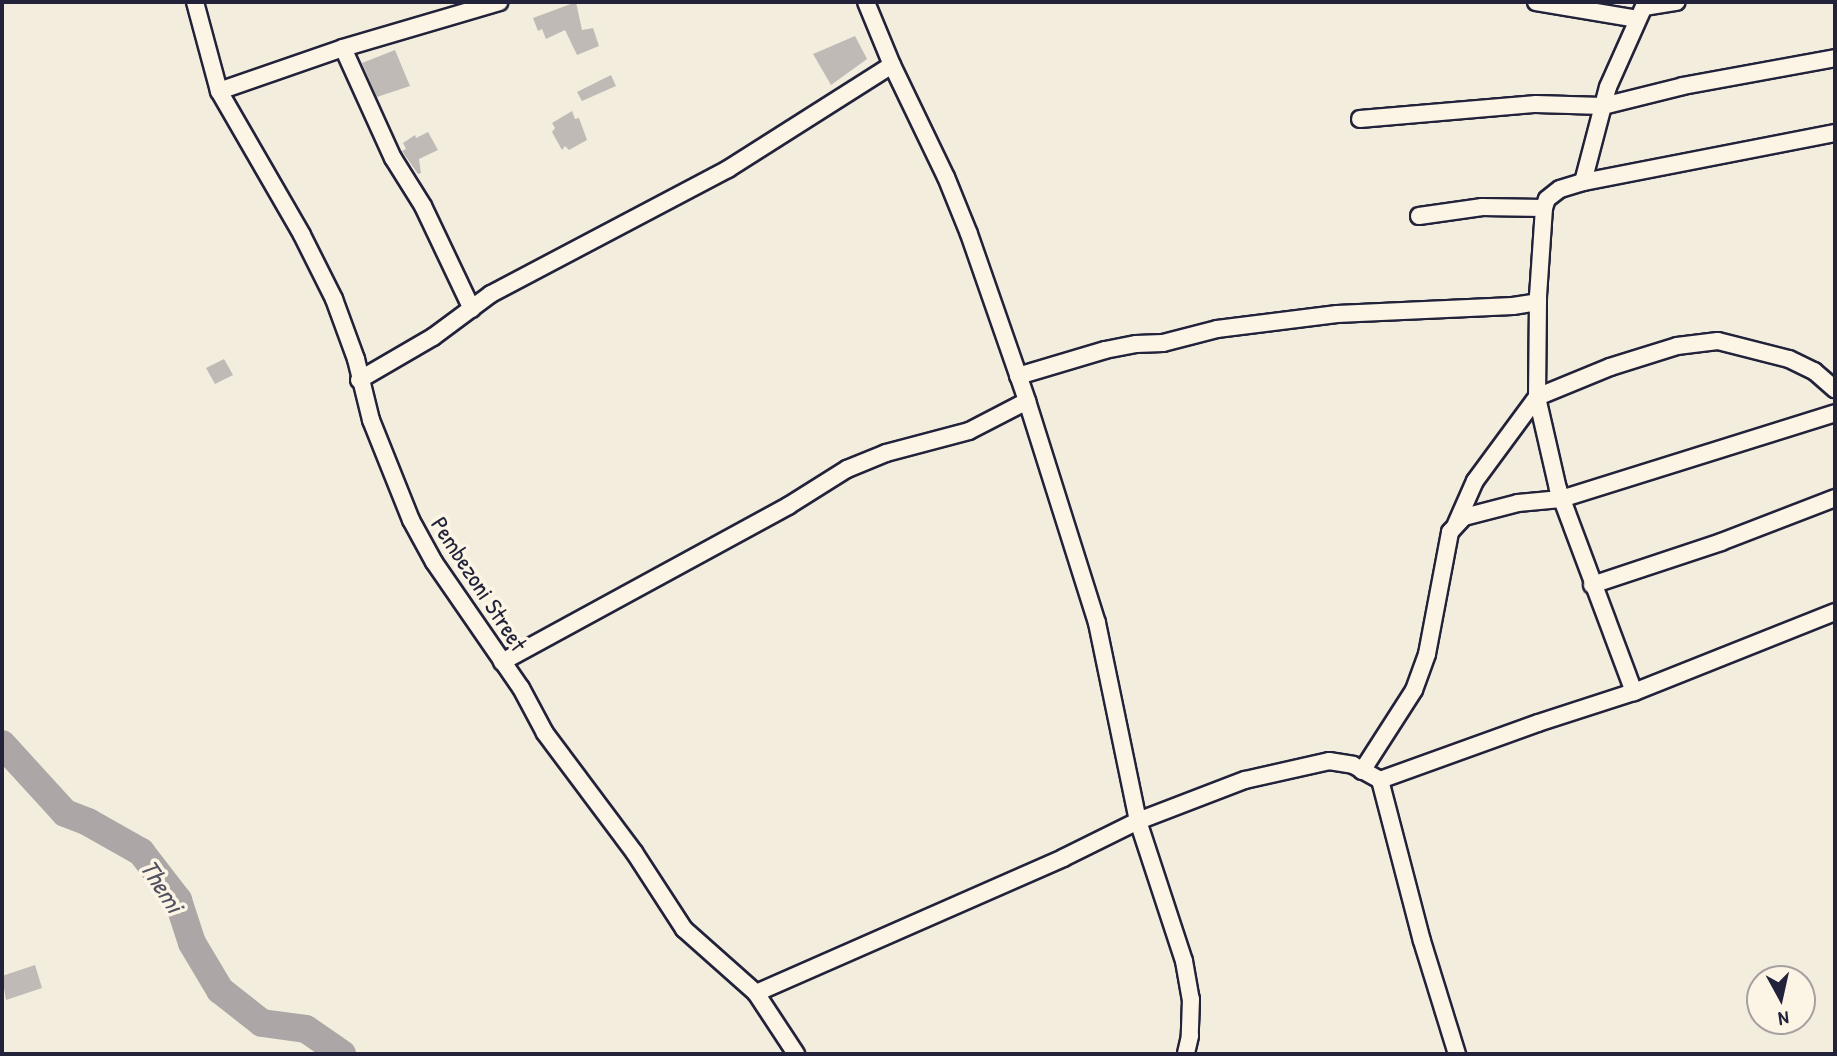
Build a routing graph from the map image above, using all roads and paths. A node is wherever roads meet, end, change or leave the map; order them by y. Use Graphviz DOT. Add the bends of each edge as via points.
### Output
graph roads {
  1 [pos="195,2"];
  2 [pos="499,2"];
  3 [pos="866,2"];
  4 [pos="1536,2"];
  5 [pos="1677,2"];
  6 [pos="1642,9"];
  7 [pos="343,48"];
  8 [pos="1835,58"];
  9 [pos="892,65"];
  10 [pos="219,92"];
  11 [pos="1603,106"];
  12 [pos="1360,119"];
  13 [pos="1835,133"];
  14 [pos="1583,181"];
  15 [pos="1544,208"];
  16 [pos="1419,216"];
  17 [pos="1538,302"];
  18 [pos="472,309"];
  19 [pos="1018,376"];
  20 [pos="359,380"];
  21 [pos="1835,390"];
  22 [pos="1537,397"];
  23 [pos="1027,401"];
  24 [pos="1835,413"];
  25 [pos="1835,498"];
  26 [pos="1561,499"];
  27 [pos="1456,524"];
  28 [pos="1592,585"];
  29 [pos="1835,612"];
  30 [pos="502,662"];
  31 [pos="1634,692"];
  32 [pos="1362,771"];
  33 [pos="1380,780"];
  34 [pos="1138,821"];
  35 [pos="756,993"];
  36 [pos="796,1054"];
  37 [pos="1186,1054"];
  38 [pos="1456,1054"];
  1 -- 10 [label="street, Pembezoni Street"];
  2 -- 7 [label="street"];
  3 -- 9 [label="street"];
  4 -- 6 [label="street"];
  5 -- 6 [label="street"];
  6 -- 11 [label="street"];
  7 -- 10 [label="street"];
  7 -- 18 [label="street" via="393,158 423,206"];
  8 -- 11 [label="street"];
  9 -- 18 [label="street" via="728,169 491,294"];
  9 -- 19 [label="street" via="946,177"];
  10 -- 20 [label="street, Pembezoni Street" via="334,299"];
  11 -- 12 [label="street" via="1536,104"];
  11 -- 14 [label="street"];
  13 -- 14 [label="street"];
  14 -- 15 [label="street" via="1560,189 1547,199"];
  15 -- 16 [label="street" via="1482,207"];
  15 -- 17 [label="street"];
  17 -- 19 [label="street" via="1337,314 1217,328 1163,343 1105,351"];
  17 -- 22 [label="street"];
  18 -- 20 [label="street"];
  19 -- 23 [label="street"];
  20 -- 30 [label="street, Pembezoni Street" via="411,520 447,584"];
  21 -- 22 [label="street" via="1814,371 1789,359 1718,341 1699,341 1610,367"];
  22 -- 26 [label="street"];
  22 -- 27 [label="street" via="1475,481"];
  23 -- 30 [label="street" via="969,431 886,453 847,469"];
  23 -- 34 [label="street" via="1097,623"];
  24 -- 26 [label="street"];
  25 -- 28 [label="street"];
  26 -- 27 [label="street" via="1518,503 1464,517"];
  26 -- 28 [label="street"];
  27 -- 32 [label="street" via="1450,533 1437,612 1414,690"];
  28 -- 31 [label="street"];
  29 -- 31 [label="street"];
  30 -- 35 [label="street, Pembezoni Street" via="545,733 635,852 684,929"];
  31 -- 33 [label="street"];
  32 -- 33 [label="street"];
  32 -- 34 [label="street" via="1329,761 1245,780"];
  33 -- 38 [label="street"];
  34 -- 35 [label="street"];
  34 -- 37 [label="street" via="1184,961 1191,999"];
  35 -- 36 [label="street, Pembezoni Street"];
}
